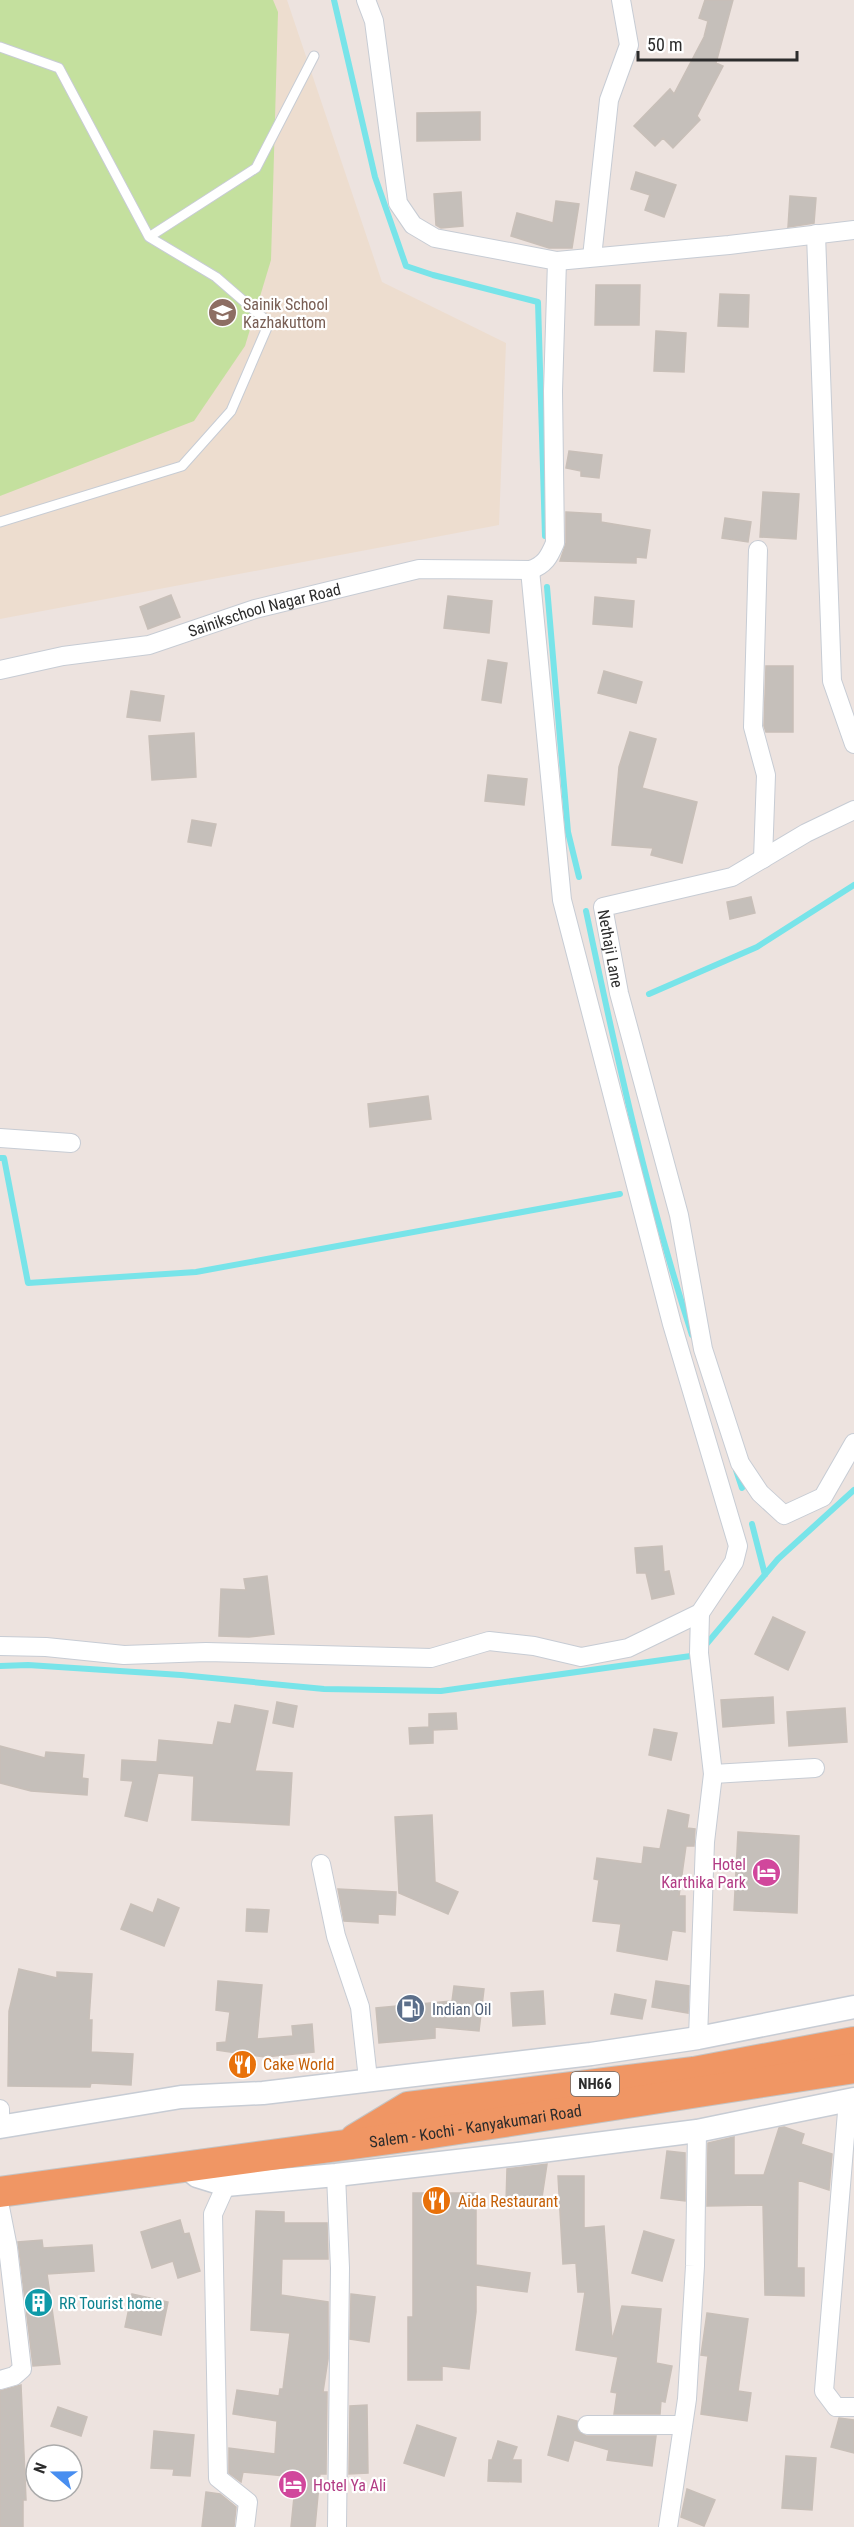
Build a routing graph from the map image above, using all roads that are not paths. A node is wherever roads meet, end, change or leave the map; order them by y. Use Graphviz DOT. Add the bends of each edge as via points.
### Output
graph roads {
  1 [pos="366,0"];
  2 [pos="621,0"];
  3 [pos="0,47"];
  4 [pos="314,56"];
  5 [pos="854,230"];
  6 [pos="816,234"];
  7 [pos="149,237"];
  8 [pos="592,257"];
  9 [pos="557,261"];
  10 [pos="0,522"];
  11 [pos="758,550"];
  12 [pos="530,570"];
  13 [pos="0,670"];
  14 [pos="854,744"];
  15 [pos="854,810"];
  16 [pos="763,859"];
  17 [pos="0,1138"];
  18 [pos="71,1143"];
  19 [pos="854,1443"];
  20 [pos="700,1613"];
  21 [pos="0,1646"];
  22 [pos="814,1768"];
  23 [pos="713,1774"];
  24 [pos="321,1864"];
  25 [pos="854,2007"];
  26 [pos="698,2038"];
  27 [pos="854,2042"];
  28 [pos="854,2068"];
  29 [pos="368,2079"];
  30 [pos="851,2100"];
  31 [pos="0,2109"];
  32 [pos="0,2127"];
  33 [pos="697,2131"];
  34 [pos="345,2146"];
  35 [pos="186,2167"];
  36 [pos="336,2175"];
  37 [pos="226,2186"];
  38 [pos="0,2192"];
  39 [pos="0,2207"];
  40 [pos="0,2380"];
  41 [pos="854,2407"];
  42 [pos="587,2425"];
  43 [pos="683,2425"];
  44 [pos="245,2527"];
  45 [pos="337,2527"];
  46 [pos="668,2527"];
  1 -- 9 [label="street" via="374,21 398,203 413,225 435,238"];
  2 -- 8 [label="street" via="629,45 609,100"];
  3 -- 7 [label="lane" via="59,68"];
  4 -- 7 [label="lane" via="256,168"];
  5 -- 6 [label="street"];
  6 -- 8 [label="street"];
  6 -- 14 [label="street" via="832,681"];
  7 -- 10 [label="lane" via="216,276 269,323 231,411 182,466"];
  8 -- 9 [label="street"];
  9 -- 12 [label="street" via="553,391 555,543 542,566"];
  11 -- 16 [label="street" via="753,727 766,776"];
  12 -- 13 [label="street, Sainikschool Nagar Road" via="419,569 255,609 148,645 63,656"];
  12 -- 20 [label="street" via="562,900 672,1324 738,1546 734,1562"];
  15 -- 16 [label="street, Nethaji Lane"];
  16 -- 19 [label="street, Nethaji Lane" via="732,878 603,907 619,993 680,1215 704,1349 741,1463 760,1493 783,1515 823,1497"];
  17 -- 18 [label="street"];
  20 -- 21 [label="street" via="628,1648 581,1657 489,1641 431,1659 206,1652 124,1655"];
  20 -- 23 [label="street" via="699,1653"];
  22 -- 23 [label="street"];
  23 -- 26 [label="street" via="705,1842"];
  24 -- 29 [label="street" via="336,1936 360,2007"];
  25 -- 26 [label="street"];
  26 -- 29 [label="street"];
  27 -- 34 [label="highway, Salem - Kochi - Kanyakumari Road / NH66" via="694,2072 408,2107"];
  28 -- 34 [label="highway, Salem - Kochi - Kanyakumari Road / NH66"];
  29 -- 32 [label="street" via="263,2093 181,2097"];
  30 -- 33 [label="street"];
  30 -- 41 [label="street" via="824,2391 836,2407"];
  31 -- 32 [label="street"];
  33 -- 36 [label="street"];
  33 -- 43 [label="street" via="695,2266"];
  34 -- 35 [label="highway, Salem - Kochi - Kanyakumari Road / NH66"];
  35 -- 37 [label="street" via="197,2176"];
  35 -- 38 [label="highway, Salem - Kochi - Kanyakumari Road / NH66"];
  36 -- 37 [label="street"];
  36 -- 45 [label="street" via="340,2268"];
  37 -- 44 [label="street" via="213,2214 218,2478 248,2502"];
  39 -- 40 [label="street" via="22,2368 14,2376"];
  42 -- 43 [label="street"];
  43 -- 46 [label="street"];
}
